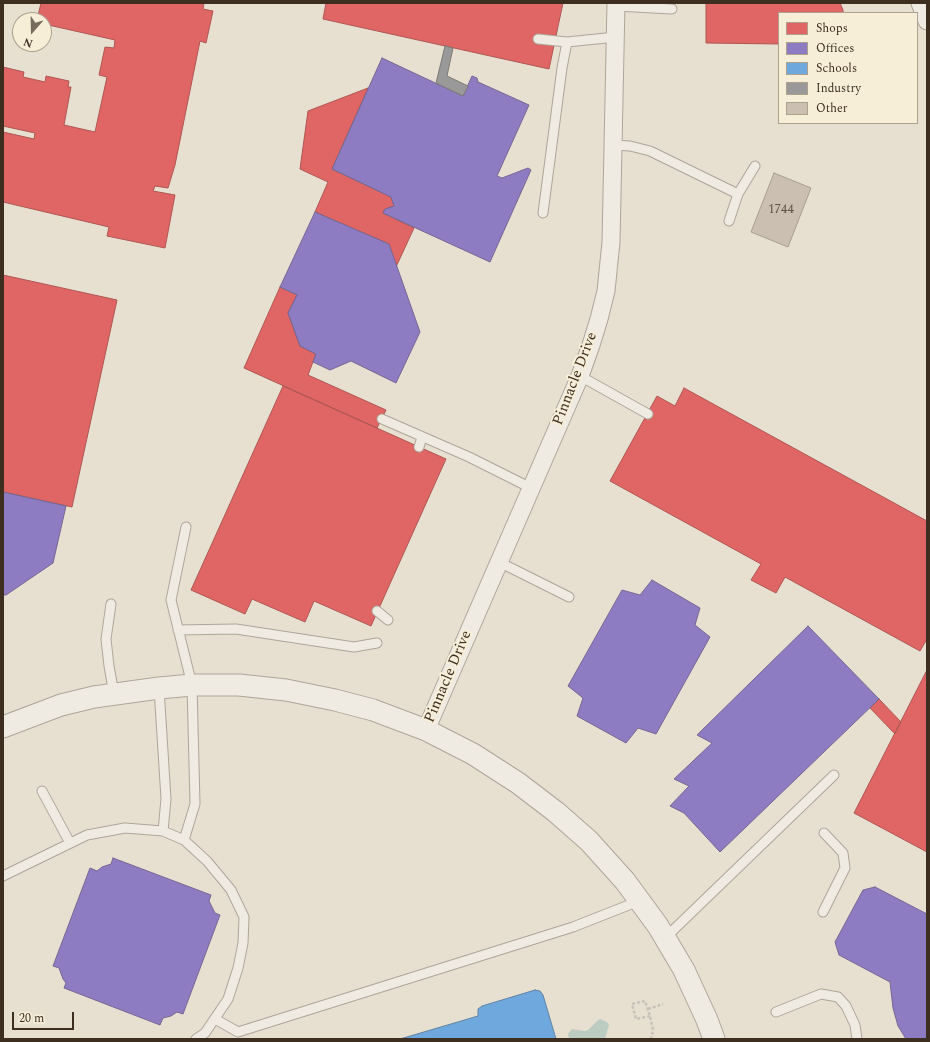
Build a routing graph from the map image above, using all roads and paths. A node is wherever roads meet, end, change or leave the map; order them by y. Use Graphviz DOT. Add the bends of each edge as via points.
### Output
graph roads {
  1 [pos="616,4"];
  2 [pos="672,10"];
  3 [pos="616,37"];
  4 [pos="538,38"];
  5 [pos="567,42"];
  6 [pos="614,145"];
  7 [pos="755,166"];
  8 [pos="738,194"];
  9 [pos="544,213"];
  10 [pos="728,221"];
  11 [pos="580,376"];
  12 [pos="648,414"];
  13 [pos="382,418"];
  14 [pos="422,437"];
  15 [pos="419,447"];
  16 [pos="531,488"];
  17 [pos="186,527"];
  18 [pos="499,562"];
  19 [pos="569,597"];
  20 [pos="111,604"];
  21 [pos="377,612"];
  22 [pos="388,620"];
  23 [pos="178,630"];
  24 [pos="377,643"];
  25 [pos="192,685"];
  26 [pos="159,688"];
  27 [pos="114,694"];
  28 [pos="3,727"];
  29 [pos="426,730"];
  30 [pos="834,774"];
  31 [pos="42,791"];
  32 [pos="163,831"];
  33 [pos="824,833"];
  34 [pos="184,840"];
  35 [pos="70,843"];
  36 [pos="3,876"];
  37 [pos="639,901"];
  38 [pos="823,912"];
  39 [pos="665,938"];
  40 [pos="663,1004"];
  41 [pos="648,1009"];
  42 [pos="776,1012"];
  43 [pos="650,1016"];
  44 [pos="215,1020"];
  45 [pos="196,1039"];
  46 [pos="651,1039"];
  47 [pos="714,1039"];
  48 [pos="857,1039"];
  1 -- 2 [label="lane"];
  1 -- 3 [label="street, Pinnacle Drive"];
  3 -- 5 [label="lane"];
  3 -- 6 [label="street, Pinnacle Drive"];
  4 -- 5 [label="lane"];
  5 -- 9 [label="lane"];
  6 -- 8 [label="lane" via="650,151"];
  6 -- 11 [label="street, Pinnacle Drive" via="611,242 606,291 592,345"];
  7 -- 8 [label="lane"];
  8 -- 10 [label="lane"];
  11 -- 12 [label="lane"];
  11 -- 16 [label="street, Pinnacle Drive"];
  13 -- 14 [label="lane"];
  14 -- 15 [label="lane"];
  14 -- 16 [label="lane"];
  16 -- 18 [label="street, Pinnacle Drive"];
  17 -- 23 [label="lane" via="171,600"];
  18 -- 19 [label="lane"];
  18 -- 29 [label="street, Pinnacle Drive"];
  20 -- 27 [label="lane" via="106,639"];
  21 -- 22 [label="lane"];
  23 -- 24 [label="lane" via="236,629 354,647"];
  23 -- 25 [label="lane"];
  25 -- 26 [label="street"];
  25 -- 29 [label="street" via="239,685 286,690 373,710"];
  25 -- 34 [label="lane" via="195,804"];
  26 -- 27 [label="street"];
  26 -- 32 [label="lane" via="166,799"];
  27 -- 28 [label="street" via="61,705"];
  29 -- 37 [label="street" via="473,754 518,783 556,812 589,841 625,881"];
  30 -- 39 [label="lane"];
  31 -- 35 [label="lane"];
  32 -- 34 [label="lane"];
  32 -- 35 [label="lane" via="125,828 87,835"];
  33 -- 38 [label="lane" via="843,853 845,868"];
  34 -- 44 [label="lane" via="207,861 231,890 244,917 243,943 238,968 228,999"];
  35 -- 36 [label="lane"];
  37 -- 39 [label="street"];
  37 -- 44 [label="lane" via="574,927 238,1032"];
  39 -- 47 [label="street" via="684,970"];
  40 -- 41 [label="path"];
  41 -- 43 [label="path"];
  41 -- 43 [label="path" via="645,1001 632,1004 636,1019"];
  42 -- 48 [label="lane" via="820,994 838,997 846,1006 855,1025"];
  43 -- 46 [label="path" via="654,1030"];
  44 -- 45 [label="lane" via="205,1033"];
}
